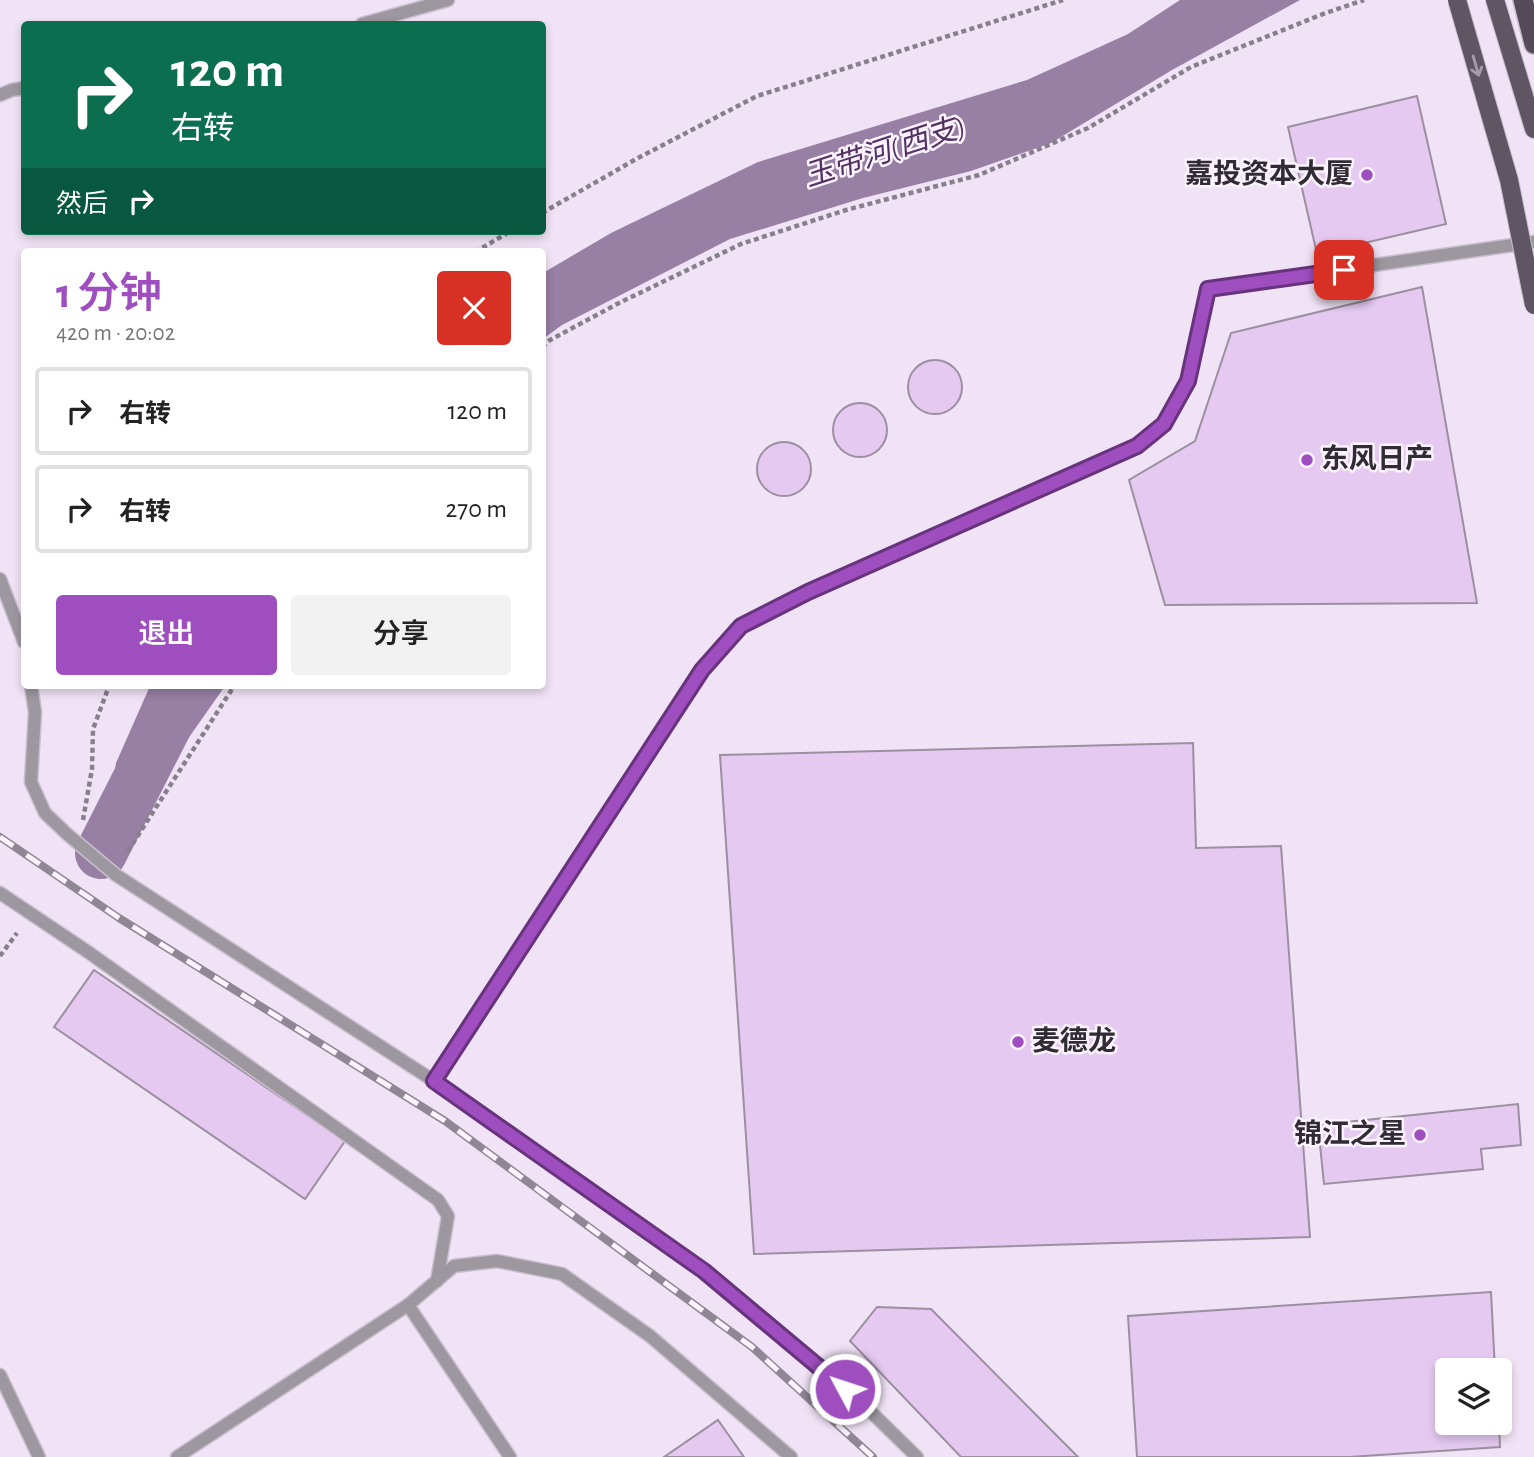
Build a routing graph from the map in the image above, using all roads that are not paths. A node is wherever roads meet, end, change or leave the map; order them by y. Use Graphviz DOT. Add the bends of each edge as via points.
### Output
graph roads {
  1 [pos="448,0"];
  2 [pos="1457,0"];
  3 [pos="1495,0"];
  4 [pos="1523,0"];
  5 [pos="373,21"];
  6 [pos="1534,44"];
  7 [pos="21,88"];
  8 [pos="0,95"];
  9 [pos="1534,129"];
  10 [pos="1534,242"];
  11 [pos="1534,305"];
  12 [pos="0,579"];
  13 [pos="21,634"];
  14 [pos="31,689"];
  15 [pos="0,893"];
  16 [pos="434,1081"];
  17 [pos="437,1281"];
  18 [pos="408,1305"];
  19 [pos="0,1375"];
  20 [pos="39,1457"];
  21 [pos="177,1457"];
  22 [pos="510,1457"];
  23 [pos="791,1457"];
  24 [pos="917,1457"];
  1 -- 5 [label="lane"];
  2 -- 11 [label="main road, one-way, bridge" via="1509,180"];
  3 -- 9 [label="main road"];
  4 -- 6 [label="highway"];
  7 -- 8 [label="lane"];
  10 -- 16 [label="lane" via="1208,289 1188,381 1164,424 1137,446 741,626 702,670"];
  12 -- 13 [label="lane"];
  14 -- 16 [label="lane" via="32,782 45,813 116,875"];
  15 -- 17 [label="lane" via="438,1200 448,1216"];
  16 -- 24 [label="lane" via="704,1271 864,1406"];
  17 -- 18 [label="lane"];
  17 -- 23 [label="lane" via="454,1266 497,1261 562,1274 650,1336"];
  18 -- 21 [label="lane"];
  18 -- 22 [label="lane"];
  19 -- 20 [label="lane"];
}
